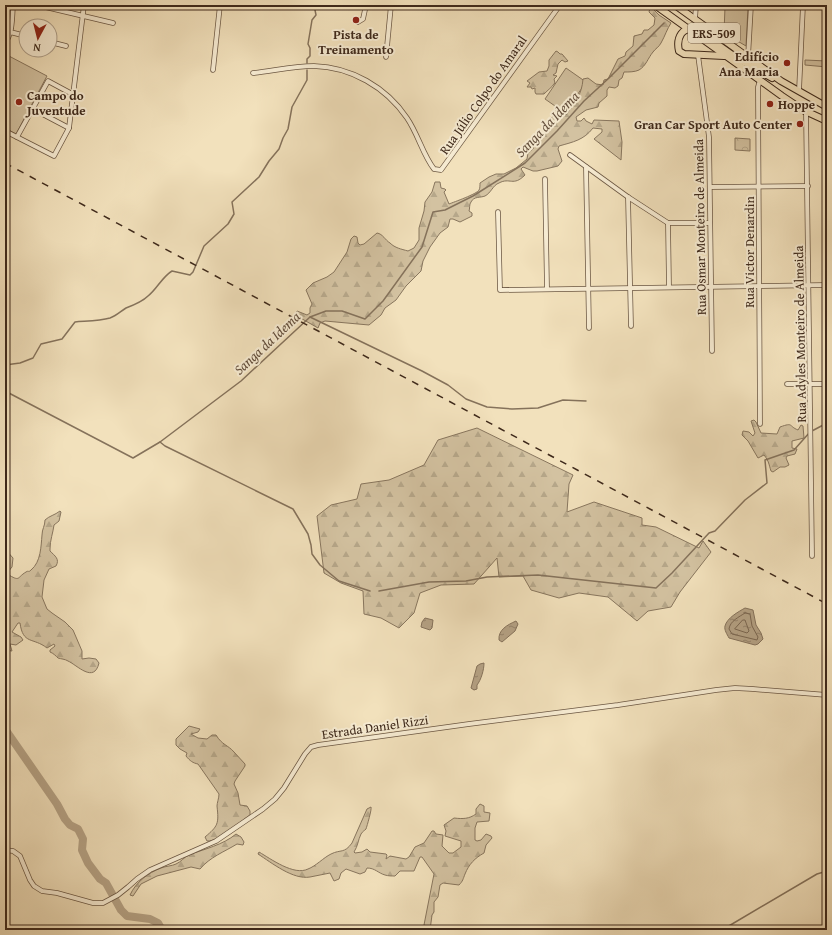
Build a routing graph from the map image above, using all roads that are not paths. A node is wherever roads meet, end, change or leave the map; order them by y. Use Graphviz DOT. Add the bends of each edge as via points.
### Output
graph roads {
  1 [pos="13,5"];
  2 [pos="37,5"];
  3 [pos="84,5"];
  4 [pos="220,5"];
  5 [pos="366,5"];
  6 [pos="391,5"];
  7 [pos="560,5"];
  8 [pos="655,5"];
  9 [pos="675,5"];
  10 [pos="696,5"];
  11 [pos="750,5"];
  12 [pos="803,5"];
  13 [pos="83,16"];
  14 [pos="695,19"];
  15 [pos="358,22"];
  16 [pos="113,23"];
  17 [pos="5,27"];
  18 [pos="11,30"];
  19 [pos="688,30"];
  20 [pos="18,33"];
  21 [pos="5,43"];
  22 [pos="58,44"];
  23 [pos="66,46"];
  24 [pos="698,55"];
  25 [pos="724,56"];
  26 [pos="748,57"];
  27 [pos="386,58"];
  28 [pos="213,70"];
  29 [pos="252,73"];
  30 [pos="760,80"];
  31 [pos="781,81"];
  32 [pos="798,91"];
  33 [pos="74,95"];
  34 [pos="827,108"];
  35 [pos="33,109"];
  36 [pos="806,112"];
  37 [pos="827,121"];
  38 [pos="69,128"];
  39 [pos="5,131"];
  40 [pos="17,137"];
  41 [pos="570,155"];
  42 [pos="586,166"];
  43 [pos="545,179"];
  44 [pos="758,186"];
  45 [pos="808,186"];
  46 [pos="710,187"];
  47 [pos="628,197"];
  48 [pos="498,212"];
  49 [pos="668,223"];
  50 [pos="710,224"];
  51 [pos="809,285"];
  52 [pos="827,285"];
  53 [pos="759,286"];
  54 [pos="669,287"];
  55 [pos="711,287"];
  56 [pos="630,288"];
  57 [pos="547,289"];
  58 [pos="588,289"];
  59 [pos="631,326"];
  60 [pos="589,328"];
  61 [pos="712,351"];
  62 [pos="787,384"];
  63 [pos="810,384"];
  64 [pos="827,384"];
  65 [pos="760,424"];
  66 [pos="812,556"];
  67 [pos="827,695"];
  68 [pos="5,850"];
  1 -- 18 [label="street"];
  2 -- 13 [label="street"];
  3 -- 13 [label="street"];
  4 -- 28 [label="street"];
  5 -- 15 [label="street" via="363,19"];
  6 -- 27 [label="street"];
  7 -- 29 [label="street, Rua Júlio Colpo do Amaral" via="441,170 434,169 430,164 407,118 390,97 379,88 350,73 314,66"];
  8 -- 19 [label="highway, ERS-509"];
  9 -- 14 [label="highway, ERS-509"];
  10 -- 14 [label="street"];
  11 -- 26 [label="street"];
  12 -- 32 [label="street"];
  13 -- 16 [label="street"];
  13 -- 33 [label="street"];
  14 -- 26 [label="highway, ERS-509"];
  17 -- 18 [label="street"];
  18 -- 20 [label="street"];
  18 -- 21 [label="street"];
  19 -- 24 [label="highway, ERS-509" via="679,36 679,50 684,54"];
  19 -- 25 [label="highway, ERS-509"];
  19 -- 31 [label="highway, ERS-509" via="697,30 750,66"];
  22 -- 23 [label="street"];
  24 -- 25 [label="highway, ERS-509"];
  24 -- 46 [label="street, Rua Osmar Monteiro de Almeida" via="710,137"];
  25 -- 30 [label="highway, ERS-509"];
  26 -- 31 [label="highway, ERS-509"];
  30 -- 36 [label="highway, ERS-509"];
  30 -- 44 [label="street, Rua Victor Denardin"];
  31 -- 32 [label="highway, ERS-509"];
  32 -- 34 [label="highway, ERS-509"];
  33 -- 35 [label="street" via="48,81"];
  33 -- 38 [label="street"];
  35 -- 38 [label="street"];
  35 -- 40 [label="street"];
  36 -- 37 [label="highway, ERS-509"];
  36 -- 45 [label="street, Rua Adyles Monteiro de Almeida"];
  38 -- 40 [label="street" via="54,156"];
  39 -- 40 [label="street"];
  41 -- 42 [label="street"];
  42 -- 47 [label="street"];
  42 -- 58 [label="street"];
  43 -- 57 [label="street"];
  44 -- 45 [label="street"];
  44 -- 46 [label="street"];
  44 -- 53 [label="street, Rua Victor Denardin"];
  45 -- 51 [label="street, Rua Adyles Monteiro de Almeida"];
  46 -- 50 [label="street, Rua Osmar Monteiro de Almeida"];
  47 -- 49 [label="street"];
  47 -- 56 [label="street"];
  48 -- 57 [label="street" via="500,290"];
  49 -- 50 [label="street"];
  49 -- 54 [label="street"];
  50 -- 55 [label="street, Rua Osmar Monteiro de Almeida"];
  51 -- 52 [label="street"];
  51 -- 53 [label="street"];
  51 -- 63 [label="street, Rua Adyles Monteiro de Almeida"];
  53 -- 55 [label="street"];
  53 -- 65 [label="street, Rua Victor Denardin"];
  54 -- 55 [label="street"];
  54 -- 56 [label="street"];
  55 -- 61 [label="street, Rua Osmar Monteiro de Almeida"];
  56 -- 58 [label="street"];
  56 -- 59 [label="street"];
  57 -- 58 [label="street"];
  58 -- 60 [label="street"];
  62 -- 63 [label="street"];
  63 -- 64 [label="street"];
  63 -- 66 [label="street, Rua Adyles Monteiro de Almeida"];
  67 -- 68 [label="street, Estrada Daniel Rizzi" via="735,688 311,747 284,788 263,809 216,841 150,870 118,895 103,903 42,891 30,880 20,856 13,851"];
}
